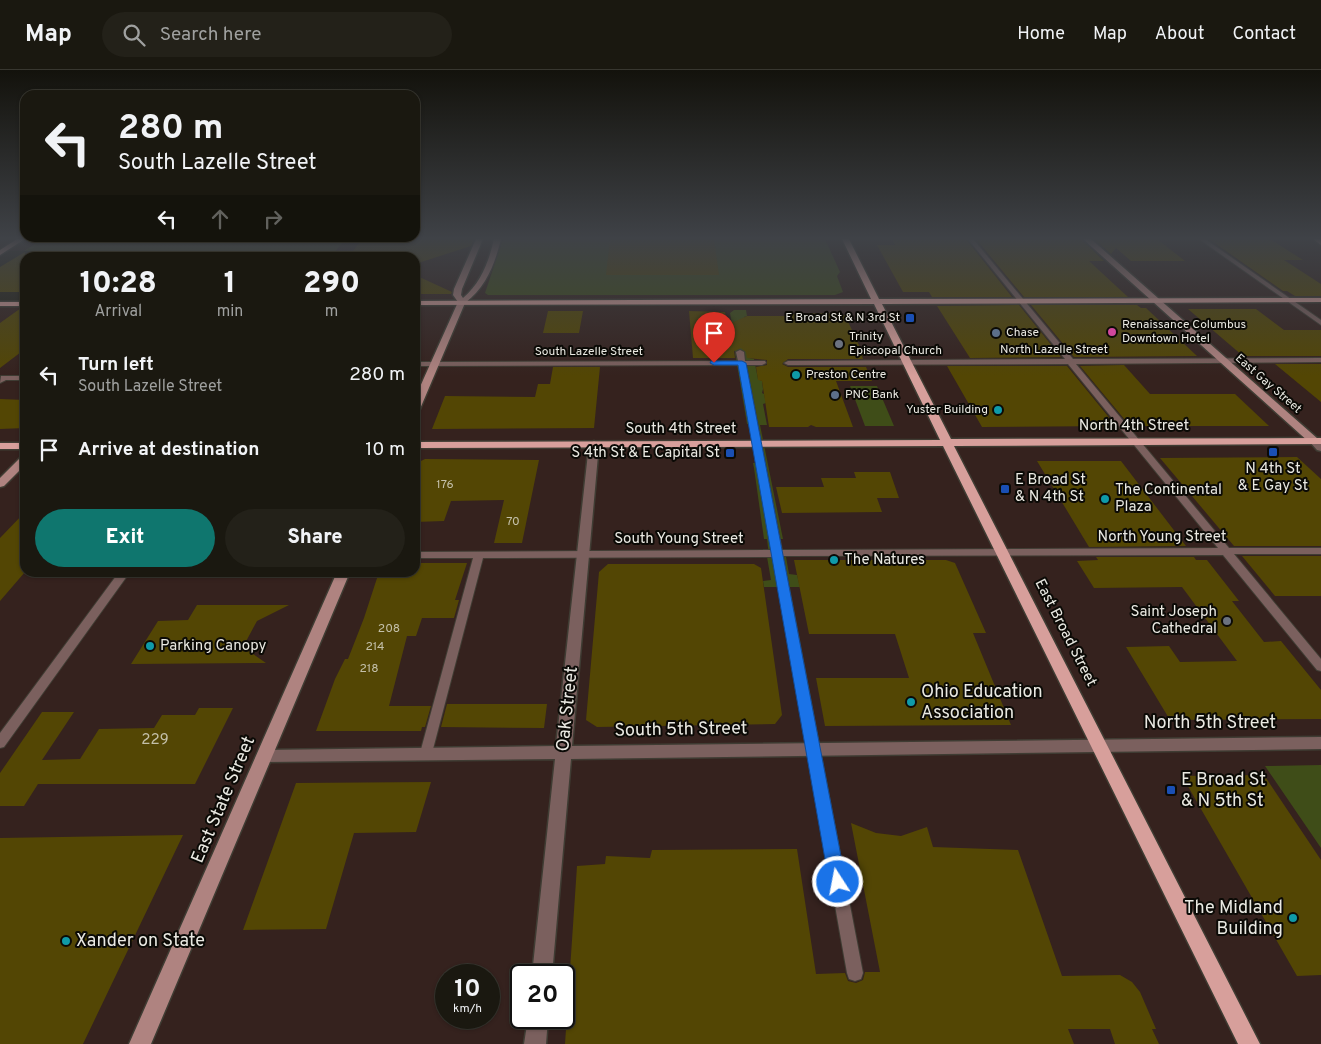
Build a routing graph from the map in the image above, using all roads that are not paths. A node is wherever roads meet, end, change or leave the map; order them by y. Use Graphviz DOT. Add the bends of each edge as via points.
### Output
graph roads {
  1 [pos="460,284"];
  2 [pos="482,284"];
  3 [pos="866,284"];
  4 [pos="1006,284"];
  5 [pos="1136,284"];
  6 [pos="1265,284"];
  7 [pos="1154,300"];
  8 [pos="1288,300"];
  9 [pos="1321,300"];
  10 [pos="874,301"];
  11 [pos="1020,301"];
  12 [pos="462,302"];
  13 [pos="420,303"];
  14 [pos="0,304"];
  15 [pos="20,304"];
  16 [pos="1321,323"];
  17 [pos="740,352"];
  18 [pos="1321,360"];
  19 [pos="1070,361"];
  20 [pos="1223,361"];
  21 [pos="906,362"];
  22 [pos="742,363"];
  23 [pos="762,363"];
  24 [pos="788,363"];
  25 [pos="420,364"];
  26 [pos="435,364"];
  27 [pos="20,378"];
  28 [pos="0,382"];
  29 [pos="420,396"];
  30 [pos="1135,441"];
  31 [pos="947,442"];
  32 [pos="756,443"];
  33 [pos="1319,443"];
  34 [pos="594,444"];
  35 [pos="420,445"];
  36 [pos="0,446"];
  37 [pos="20,446"];
  38 [pos="20,464"];
  39 [pos="0,484"];
  40 [pos="1321,551"];
  41 [pos="1002,552"];
  42 [pos="1226,552"];
  43 [pos="583,554"];
  44 [pos="776,554"];
  45 [pos="420,555"];
  46 [pos="479,555"];
  47 [pos="121,577"];
  48 [pos="342,577"];
  49 [pos="1321,667"];
  50 [pos="1321,743"];
  51 [pos="0,744"];
  52 [pos="1098,744"];
  53 [pos="812,748"];
  54 [pos="564,752"];
  55 [pos="426,753"];
  56 [pos="265,756"];
  57 [pos="543,964"];
  58 [pos="854,973"];
  59 [pos="537,1029"];
  60 [pos="140,1044"];
  61 [pos="535,1044"];
  62 [pos="1249,1044"];
  1 -- 12 [label="street" via="457,295"];
  2 -- 12 [label="street"];
  3 -- 10 [label="main road, East Broad Street"];
  4 -- 11 [label="lane"];
  5 -- 7 [label="street, East Gay Street"];
  6 -- 8 [label="lane"];
  7 -- 8 [label="main road"];
  7 -- 11 [label="main road"];
  7 -- 20 [label="street, East Gay Street"];
  8 -- 9 [label="main road"];
  8 -- 16 [label="lane"];
  10 -- 11 [label="main road"];
  10 -- 12 [label="main road"];
  10 -- 21 [label="main road, East Broad Street"];
  11 -- 19 [label="lane"];
  12 -- 13 [label="main road"];
  12 -- 26 [label="street"];
  14 -- 15 [label="main road"];
  17 -- 22 [label="lane"];
  18 -- 20 [label="lane, North Lazelle Street"];
  19 -- 20 [label="lane, North Lazelle Street"];
  19 -- 21 [label="lane, North Lazelle Street"];
  19 -- 30 [label="lane"];
  20 -- 33 [label="street, East Gay Street"];
  21 -- 24 [label="lane"];
  21 -- 31 [label="main road, East Broad Street"];
  22 -- 23 [label="lane, South Lazelle Street"];
  22 -- 26 [label="lane, South Lazelle Street"];
  22 -- 32 [label="lane"];
  25 -- 26 [label="lane, South Lazelle Street"];
  26 -- 29 [label="street"];
  27 -- 28 [label="lane" via="4,378"];
  30 -- 31 [label="main road, North 4th Street"];
  30 -- 33 [label="main road, North 4th Street"];
  30 -- 42 [label="lane"];
  31 -- 32 [label="main road, South 4th Street"];
  31 -- 41 [label="main road, East Broad Street"];
  32 -- 34 [label="main road, South 4th Street"];
  32 -- 44 [label="lane"];
  34 -- 35 [label="main road, South 4th Street"];
  34 -- 43 [label="street, Oak Street"];
  36 -- 37 [label="main road"];
  38 -- 39 [label="street"];
  40 -- 42 [label="lane, North Young Street"];
  41 -- 42 [label="lane, North Young Street"];
  41 -- 44 [label="lane, South Young Street"];
  41 -- 52 [label="main road, East Broad Street"];
  42 -- 49 [label="lane"];
  43 -- 44 [label="lane, South Young Street"];
  43 -- 46 [label="lane, South Young Street"];
  43 -- 54 [label="street, Oak Street"];
  44 -- 53 [label="lane"];
  45 -- 46 [label="lane, South Young Street"];
  46 -- 55 [label="lane"];
  47 -- 51 [label="lane"];
  48 -- 56 [label="street, East State Street"];
  50 -- 52 [label="street, North 5th Street"];
  52 -- 53 [label="street, South 5th Street"];
  52 -- 62 [label="main road, East Broad Street"];
  53 -- 54 [label="street, South 5th Street"];
  53 -- 58 [label="lane"];
  54 -- 55 [label="street, South 5th Street"];
  54 -- 57 [label="street, Oak Street"];
  55 -- 56 [label="street, South 5th Street"];
  56 -- 60 [label="street, East State Street"];
  59 -- 61 [label="street"];
}
